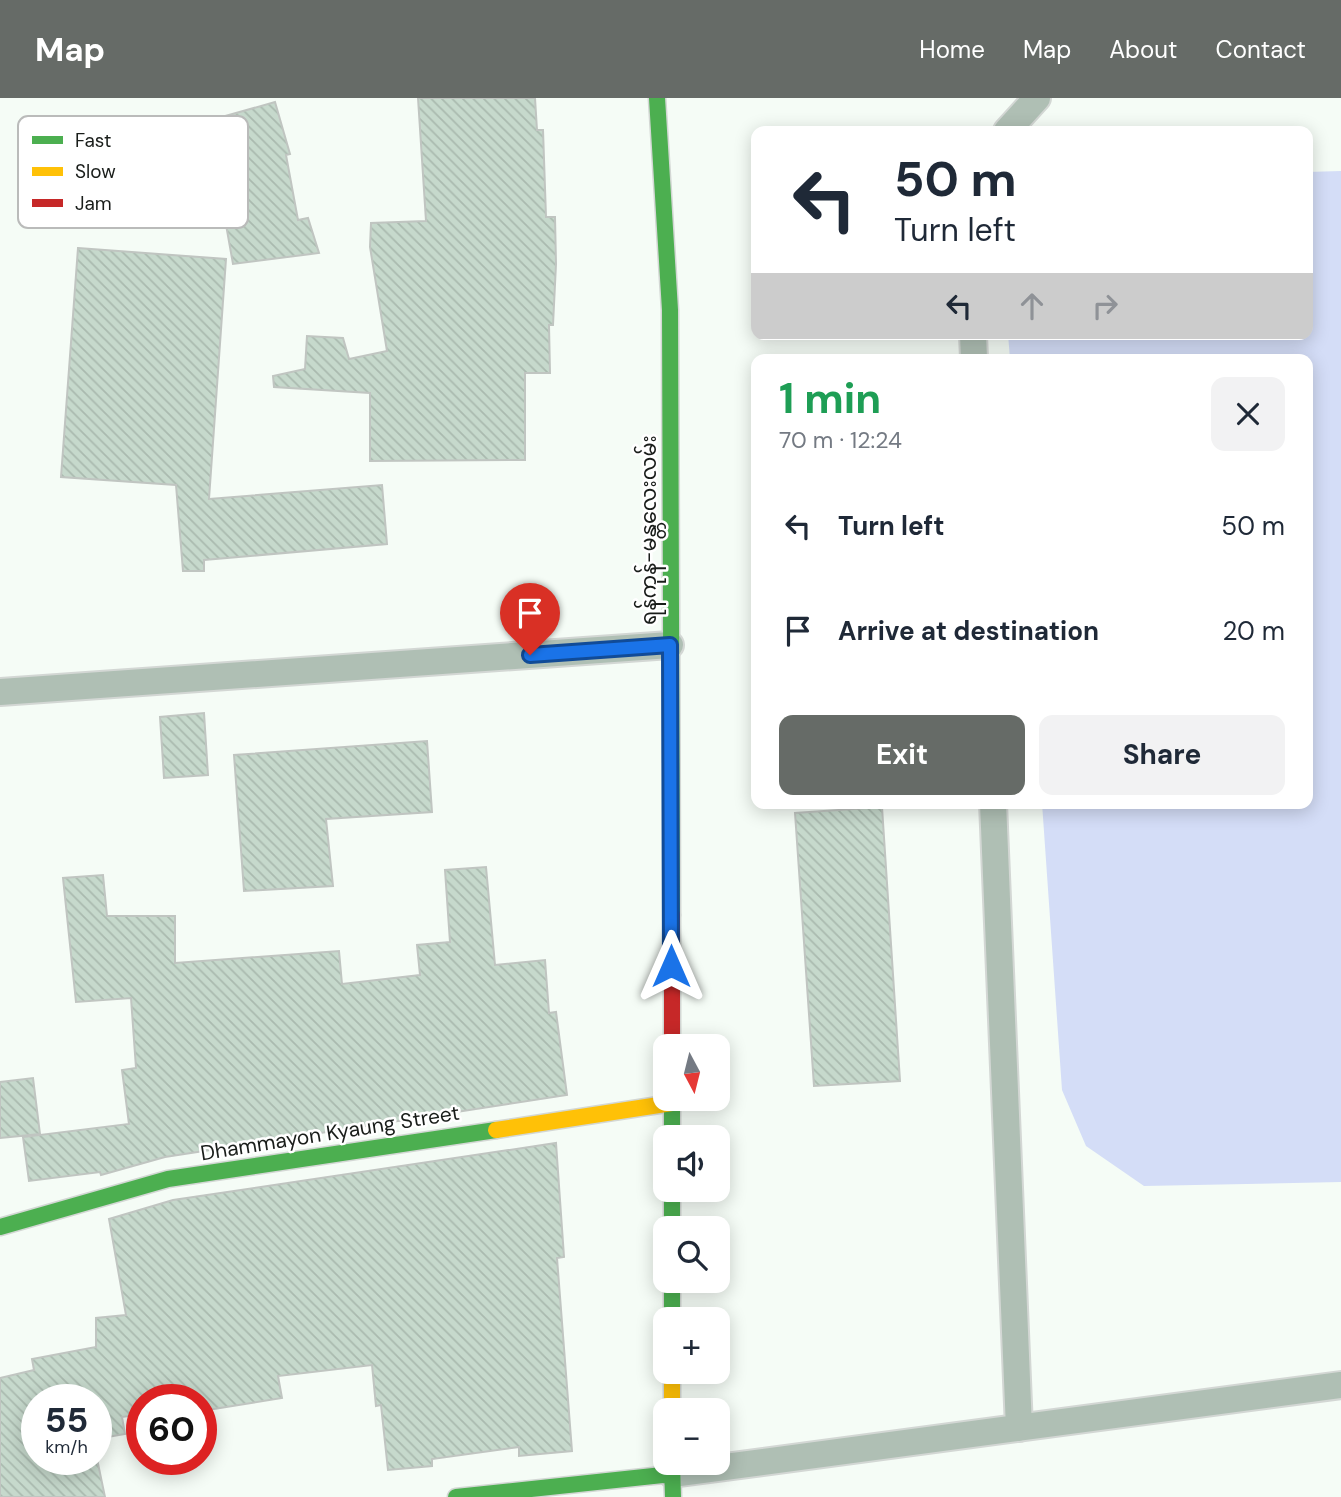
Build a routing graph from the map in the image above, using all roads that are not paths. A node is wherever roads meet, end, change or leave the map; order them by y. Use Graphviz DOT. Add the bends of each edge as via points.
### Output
graph roads {
  1 [pos="657,98"];
  2 [pos="1037,98"];
  3 [pos="1012,126"];
  4 [pos="670,645"];
  5 [pos="0,692"];
  6 [pos="993,809"];
  7 [pos="671,1034"];
  8 [pos="653,1104"];
  9 [pos="0,1227"];
  10 [pos="1341,1385"];
  11 [pos="1018,1428"];
  12 [pos="672,1478"];
  13 [pos="456,1497"];
  1 -- 4 [label="main road, ရန်ကုန်-မန္တလေးလမ်း" via="670,310"];
  2 -- 3 [label="lane"];
  4 -- 5 [label="lane"];
  4 -- 7 [label="main road, ရန်ကုန်-မန္တလေးလမ်း"];
  6 -- 11 [label="lane"];
  8 -- 9 [label="main road, Dhammayon Kyaung Street" via="168,1179"];
  10 -- 11 [label="lane"];
  11 -- 12 [label="lane"];
  12 -- 13 [label="main road"];
}
